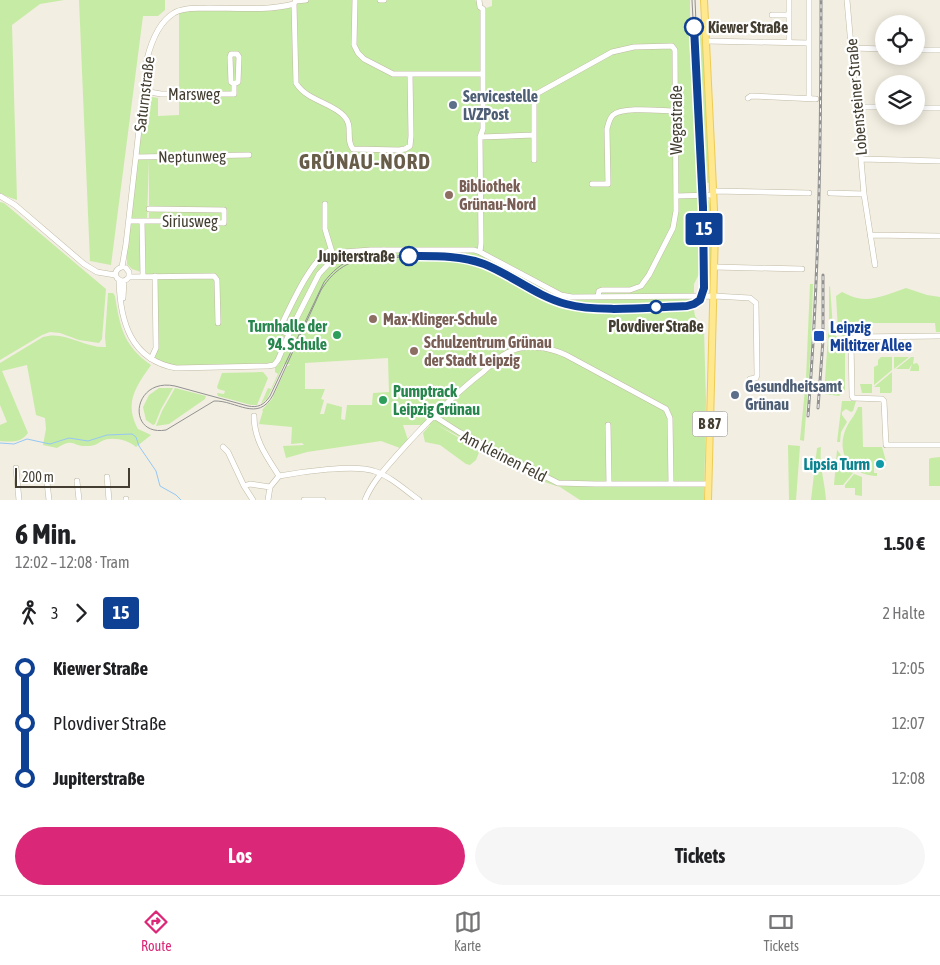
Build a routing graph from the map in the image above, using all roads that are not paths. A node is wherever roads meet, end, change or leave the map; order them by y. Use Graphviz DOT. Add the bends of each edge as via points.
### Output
graph roads {
  1 [pos="306,0"];
  2 [pos="355,0"];
  3 [pos="380,0"];
  4 [pos="384,0"];
  5 [pos="479,0"];
  6 [pos="704,0"];
  7 [pos="789,0"];
  8 [pos="809,0"];
  9 [pos="847,0"];
  10 [pos="295,1"];
  11 [pos="772,15"];
  12 [pos="789,15"];
  13 [pos="706,41"];
  14 [pos="789,43"];
  15 [pos="809,43"];
  16 [pos="852,48"];
  17 [pos="875,49"];
  18 [pos="925,50"];
  19 [pos="940,50"];
  20 [pos="410,74"];
  21 [pos="483,74"];
  22 [pos="234,84"];
  23 [pos="144,91"];
  24 [pos="748,98"];
  25 [pos="809,98"];
  26 [pos="816,99"];
  27 [pos="857,107"];
  28 [pos="875,107"];
  29 [pos="925,108"];
  30 [pos="940,108"];
  31 [pos="676,111"];
  32 [pos="534,135"];
  33 [pos="480,137"];
  34 [pos="249,155"];
  35 [pos="136,157"];
  36 [pos="861,159"];
  37 [pos="534,160"];
  38 [pos="940,161"];
  39 [pos="592,184"];
  40 [pos="713,193"];
  41 [pos="809,193"];
  42 [pos="830,193"];
  43 [pos="864,194"];
  44 [pos="0,196"];
  45 [pos="676,196"];
  46 [pos="325,204"];
  47 [pos="149,209"];
  48 [pos="129,220"];
  49 [pos="142,221"];
  50 [pos="870,235"];
  51 [pos="940,236"];
  52 [pos="331,250"];
  53 [pos="480,252"];
  54 [pos="335,257"];
  55 [pos="875,265"];
  56 [pos="714,267"];
  57 [pos="124,268"];
  58 [pos="802,269"];
  59 [pos="116,273"];
  60 [pos="143,276"];
  61 [pos="155,276"];
  62 [pos="125,278"];
  63 [pos="714,296"];
  64 [pos="598,297"];
  65 [pos="218,323"];
  66 [pos="289,334"];
  67 [pos="940,336"];
  68 [pos="151,359"];
  69 [pos="750,379"];
  70 [pos="254,416"];
  71 [pos="434,416"];
  72 [pos="608,425"];
  73 [pos="940,445"];
  74 [pos="223,447"];
  75 [pos="16,468"];
  76 [pos="381,474"];
  77 [pos="279,476"];
  78 [pos="107,477"];
  79 [pos="77,480"];
  80 [pos="47,482"];
  81 [pos="609,484"];
  82 [pos="671,484"];
  83 [pos="708,484"];
  84 [pos="244,486"];
  85 [pos="270,487"];
  86 [pos="19,500"];
  87 [pos="49,500"];
  88 [pos="79,500"];
  89 [pos="109,500"];
  90 [pos="253,500"];
  91 [pos="268,500"];
  92 [pos="304,500"];
  93 [pos="323,500"];
  94 [pos="365,500"];
  95 [pos="419,500"];
  96 [pos="708,500"];
  1 -- 10 [label="street, Saturnstraße"];
  2 -- 20 [label="street" via="354,44 358,53 389,72"];
  3 -- 4 [label="street"];
  5 -- 21 [label="street" via="483,9"];
  6 -- 13 [label="main road, B 87"];
  7 -- 12 [label="street"];
  8 -- 15 [label="street"];
  9 -- 16 [label="street, Lobensteiner Straße"];
  10 -- 20 [label="street" via="296,83 301,91 344,115 349,123 353,149 408,148 411,141"];
  10 -- 23 [label="street, Saturnstraße" via="280,8 178,10 159,28 151,45"];
  11 -- 12 [label="street"];
  12 -- 14 [label="street"];
  13 -- 14 [label="street"];
  13 -- 40 [label="main road, B 87"];
  14 -- 15 [label="street"];
  15 -- 25 [label="street"];
  16 -- 17 [label="street"];
  16 -- 27 [label="street, Lobensteiner Straße"];
  18 -- 19 [label="street"];
  20 -- 21 [label="street"];
  21 -- 33 [label="street" via="483,129"];
  22 -- 22 [label="street, Marsweg" via="238,82 239,57 234,53 230,57 231,82"];
  22 -- 23 [label="street, Marsweg" via="234,94"];
  23 -- 35 [label="street, Saturnstraße"];
  24 -- 25 [label="street"];
  25 -- 26 [label="street"];
  27 -- 28 [label="street"];
  27 -- 36 [label="street, Lobensteiner Straße"];
  29 -- 30 [label="street"];
  31 -- 32 [label="street, Wegastraße" via="675,50 672,46 634,47 612,52 538,93 534,101"];
  31 -- 39 [label="street" via="631,110 613,115 607,130 608,184"];
  31 -- 45 [label="street, Wegastraße"];
  32 -- 33 [label="street"];
  32 -- 37 [label="street"];
  33 -- 53 [label="street"];
  34 -- 35 [label="street, Neptunweg"];
  35 -- 48 [label="street, Saturnstraße"];
  36 -- 38 [label="street"];
  36 -- 43 [label="street, Lobensteiner Straße"];
  40 -- 41 [label="street"];
  40 -- 45 [label="street"];
  40 -- 56 [label="main road, B 87"];
  42 -- 43 [label="street"];
  43 -- 50 [label="street, Lobensteiner Straße"];
  44 -- 59 [label="street" via="84,264"];
  45 -- 64 [label="street, Wegastraße" via="673,228 648,278 635,289 600,291"];
  46 -- 52 [label="street" via="325,229"];
  47 -- 49 [label="street, Siriusweg" via="224,210 224,223"];
  48 -- 49 [label="street, Siriusweg"];
  48 -- 57 [label="street, Saturnstraße"];
  49 -- 60 [label="street"];
  50 -- 51 [label="street"];
  50 -- 55 [label="street, Lobensteiner Straße"];
  52 -- 54 [label="street"];
  52 -- 66 [label="street" via="317,262 279,330"];
  53 -- 54 [label="street" via="465,249 371,250 344,252"];
  53 -- 64 [label="street" via="562,295"];
  54 -- 66 [label="street" via="320,274"];
  56 -- 58 [label="street"];
  56 -- 63 [label="main road, B 87"];
  57 -- 59 [label="street"];
  57 -- 62 [label="street"];
  59 -- 62 [label="street"];
  60 -- 61 [label="street"];
  60 -- 62 [label="street"];
  61 -- 65 [label="street" via="214,276 217,280"];
  61 -- 68 [label="street" via="156,348"];
  62 -- 68 [label="street" via="124,318 132,341"];
  63 -- 64 [label="street"];
  63 -- 69 [label="street" via="750,298 756,303 757,375"];
  63 -- 83 [label="main road, B 87"];
  66 -- 68 [label="street" via="278,360 268,366 176,368"];
  67 -- 73 [label="street" via="855,337 852,340 852,396 884,401 885,446"];
  70 -- 77 [label="street" via="259,443"];
  71 -- 76 [label="street"];
  71 -- 81 [label="street, Am kleinen Feld" via="558,483"];
  71 -- 82 [label="street" via="506,353 527,348 552,350 668,412"];
  72 -- 81 [label="street"];
  74 -- 84 [label="street"];
  75 -- 86 [label="street"];
  76 -- 77 [label="street" via="365,469 334,469"];
  76 -- 94 [label="street"];
  76 -- 95 [label="street"];
  77 -- 85 [label="street"];
  78 -- 89 [label="street"];
  79 -- 88 [label="street"];
  80 -- 87 [label="street"];
  81 -- 82 [label="street, Am kleinen Feld"];
  82 -- 83 [label="street, Am kleinen Feld"];
  83 -- 96 [label="main road, B 87"];
  84 -- 85 [label="street"];
  84 -- 90 [label="street"];
  85 -- 91 [label="street"];
  92 -- 93 [label="street"];
}
